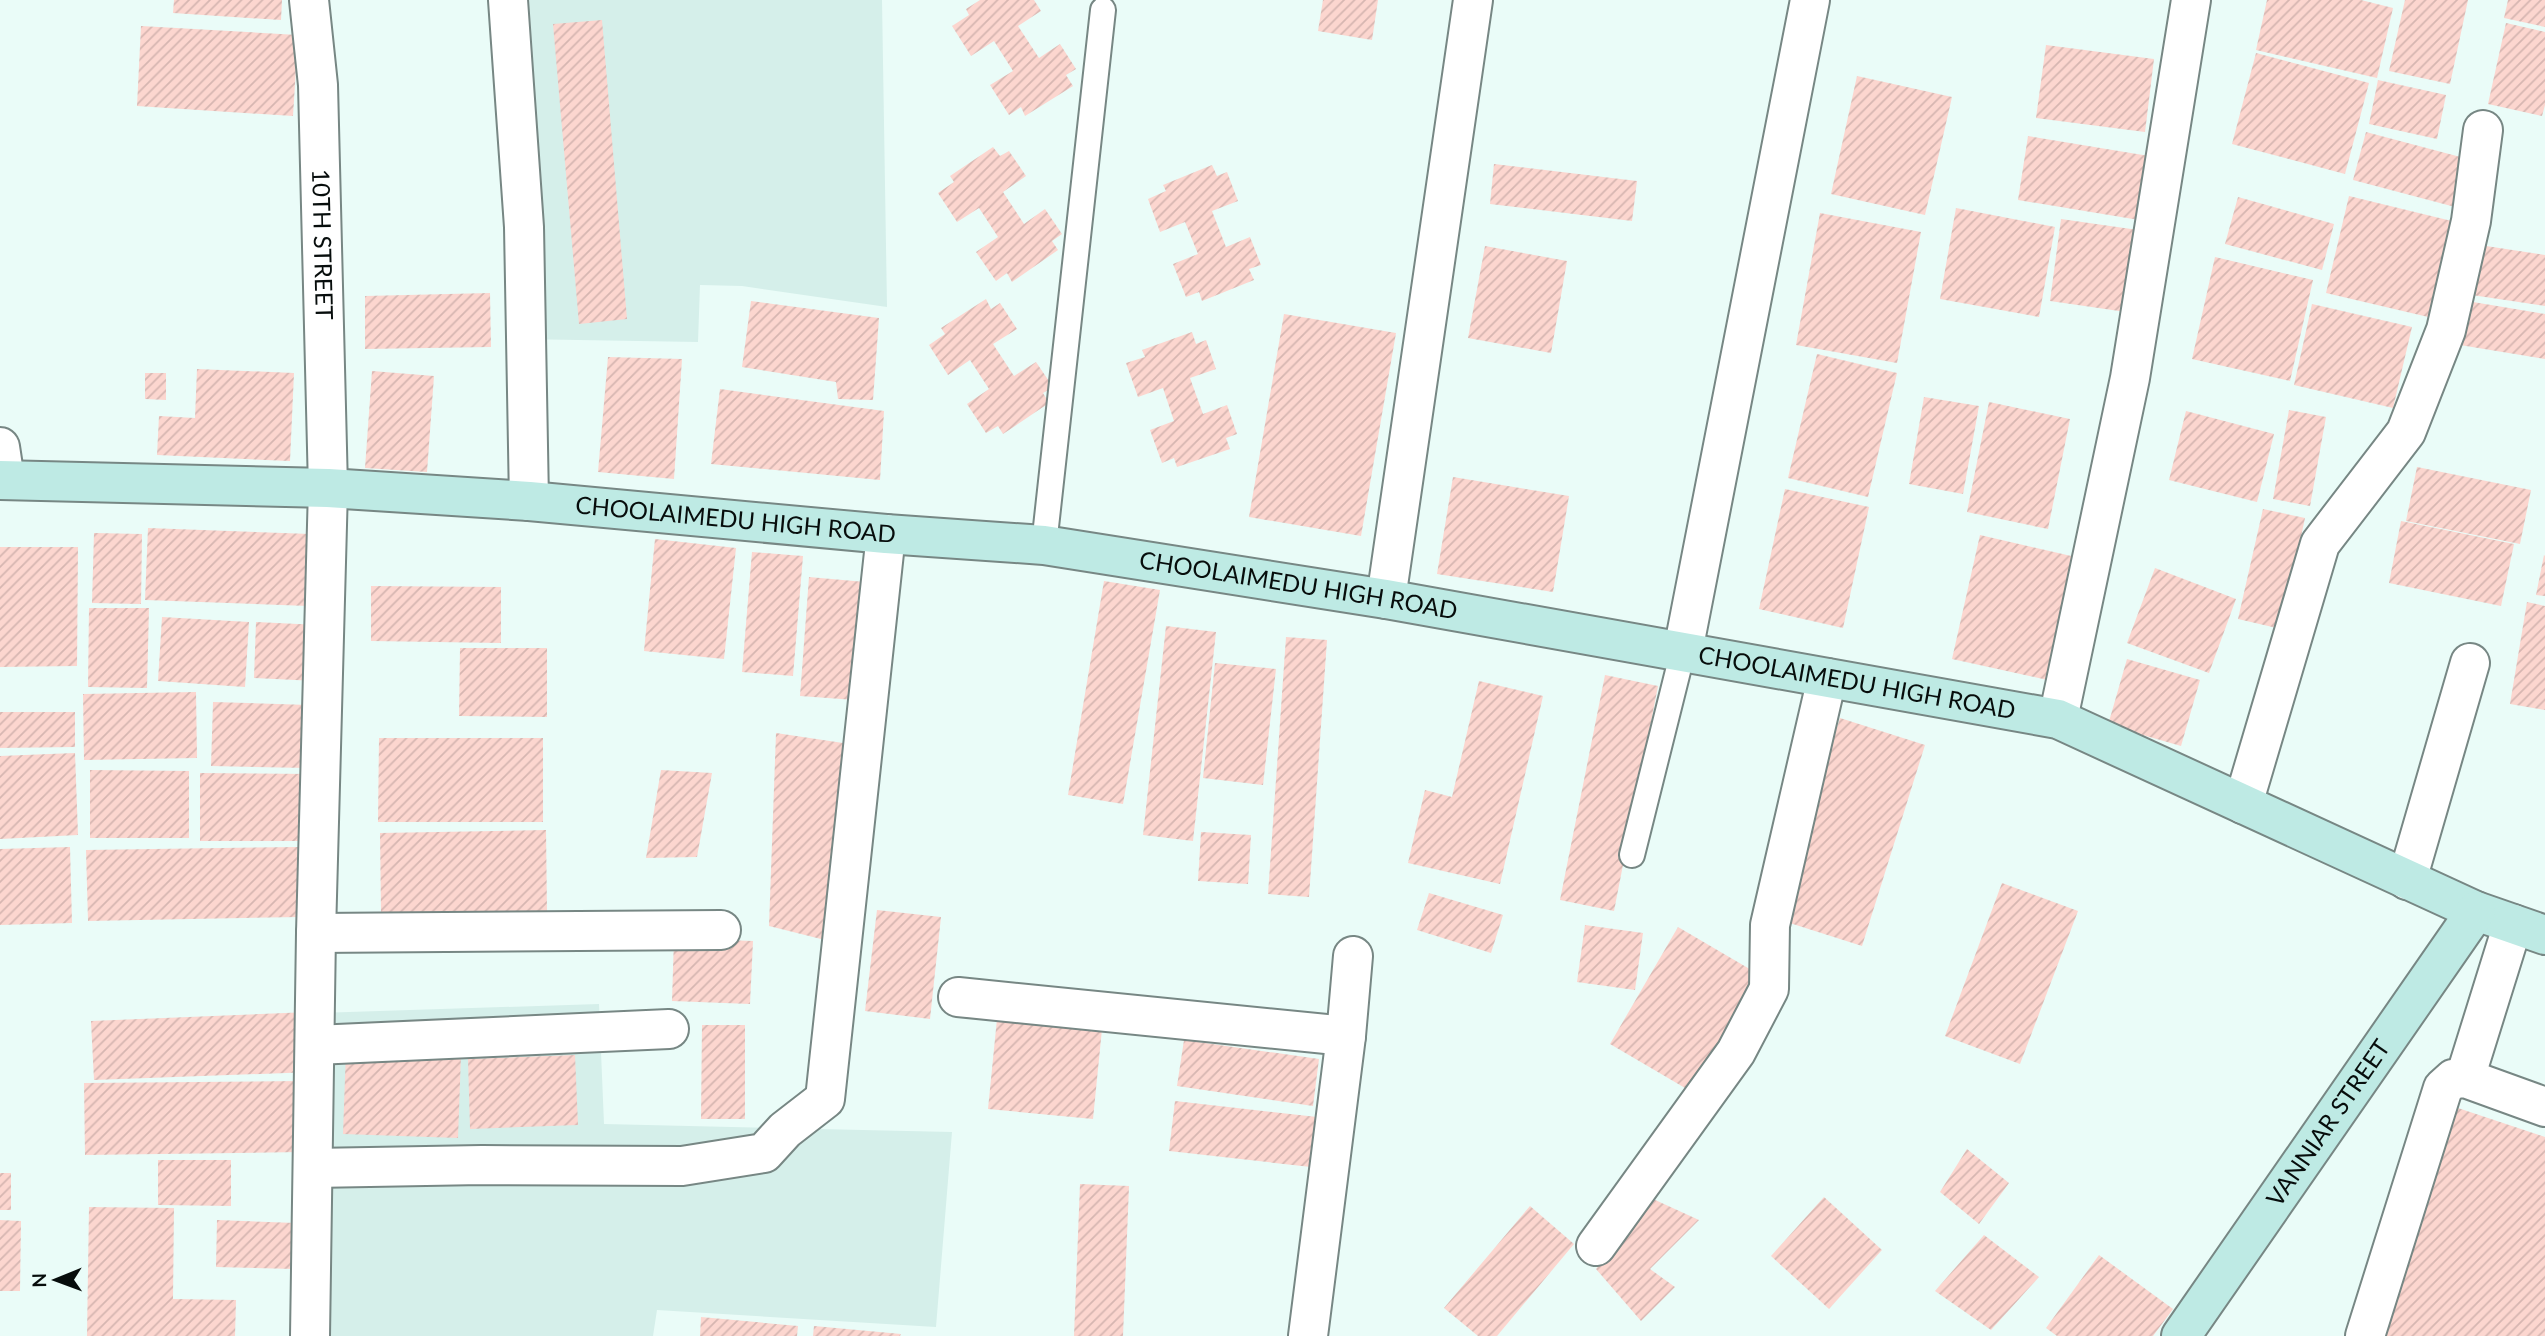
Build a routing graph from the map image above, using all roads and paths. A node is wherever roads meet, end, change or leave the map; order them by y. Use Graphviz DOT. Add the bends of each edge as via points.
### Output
graph roads {
  1 [pos="309,0"];
  2 [pos="508,0"];
  3 [pos="1473,0"];
  4 [pos="1810,0"];
  5 [pos="2191,0"];
  6 [pos="1103,10"];
  7 [pos="2483,130"];
  8 [pos="2,469"];
  9 [pos="328,488"];
  10 [pos="529,501"];
  11 [pos="886,534"];
  12 [pos="1044,545"];
  13 [pos="1386,599"];
  14 [pos="1683,651"];
  15 [pos="2470,663"];
  16 [pos="1827,678"];
  17 [pos="2058,719"];
  18 [pos="2243,804"];
  19 [pos="1632,855"];
  20 [pos="2407,880"];
  21 [pos="2476,911"];
  22 [pos="721,930"];
  23 [pos="2529,930"];
  24 [pos="316,933"];
  25 [pos="1353,956"];
  26 [pos="958,997"];
  27 [pos="669,1029"];
  28 [pos="1346,1036"];
  29 [pos="315,1045"];
  30 [pos="2465,1079"];
  31 [pos="2545,1107"];
  32 [pos="313,1168"];
  33 [pos="1596,1246"];
  34 [pos="310,1336"];
  35 [pos="1308,1336"];
  36 [pos="2181,1336"];
  37 [pos="2365,1336"];
  1 -- 9 [label="street, 10TH STREET" via="318,85"];
  2 -- 10 [label="street" via="524,227"];
  3 -- 13 [label="street"];
  4 -- 14 [label="street"];
  5 -- 17 [label="street" via="2130,379"];
  6 -- 12 [label="lane"];
  7 -- 18 [label="street" via="2471,221 2446,330 2406,432 2320,544"];
  8 -- 9 [label="street, CHOOLAIMEDU HIGH ROAD"];
  9 -- 10 [label="street, CHOOLAIMEDU HIGH ROAD"];
  9 -- 24 [label="street, 10TH STREET"];
  10 -- 11 [label="street, CHOOLAIMEDU HIGH ROAD"];
  11 -- 12 [label="street, CHOOLAIMEDU HIGH ROAD"];
  11 -- 32 [label="street" via="825,1099 764,1153 682,1166"];
  12 -- 13 [label="street, CHOOLAIMEDU HIGH ROAD"];
  13 -- 14 [label="street, CHOOLAIMEDU HIGH ROAD"];
  14 -- 16 [label="street, CHOOLAIMEDU HIGH ROAD"];
  14 -- 19 [label="lane"];
  15 -- 20 [label="street"];
  16 -- 17 [label="street, CHOOLAIMEDU HIGH ROAD"];
  16 -- 33 [label="street" via="1770,925 1769,989 1736,1052"];
  17 -- 18 [label="street, CHOOLAIMEDU HIGH ROAD"];
  18 -- 20 [label="street, CHOOLAIMEDU HIGH ROAD"];
  20 -- 21 [label="street, CHOOLAIMEDU HIGH ROAD"];
  21 -- 23 [label="street, CHOOLAIMEDU HIGH ROAD"];
  21 -- 36 [label="street, VANNIAR STREET"];
  22 -- 24 [label="street"];
  23 -- 30 [label="street"];
  24 -- 29 [label="street, 10TH STREET"];
  25 -- 28 [label="street"];
  26 -- 28 [label="street"];
  27 -- 29 [label="street"];
  28 -- 35 [label="street"];
  29 -- 32 [label="street, 10TH STREET"];
  30 -- 31 [label="street"];
  30 -- 37 [label="street" via="2453,1079 2443,1088"];
  32 -- 34 [label="street, 10TH STREET"];
}
